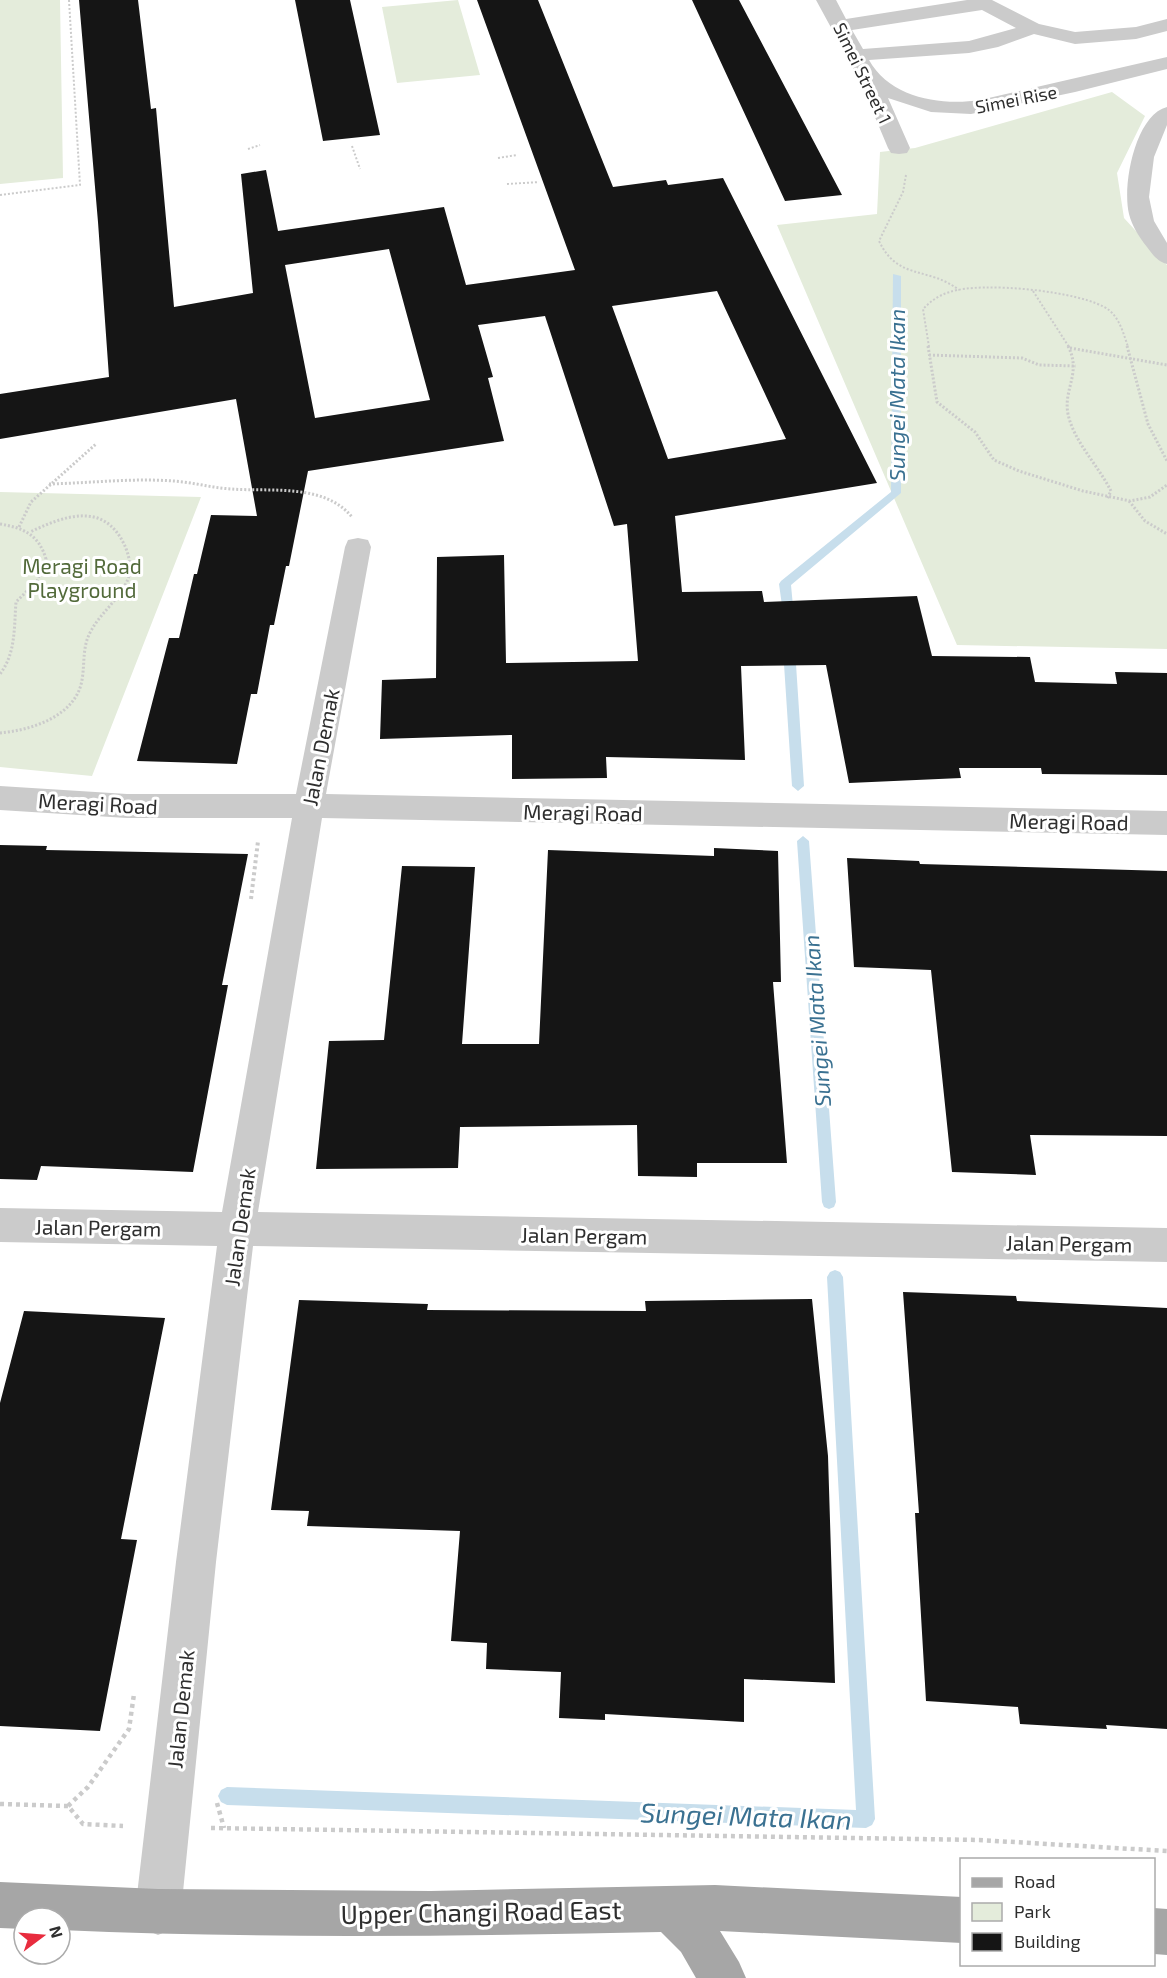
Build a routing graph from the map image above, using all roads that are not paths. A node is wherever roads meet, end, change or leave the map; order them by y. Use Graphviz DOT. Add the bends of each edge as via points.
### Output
graph roads {
  1 [pos="826,0"];
  2 [pos="981,17"];
  3 [pos="1167,25"];
  4 [pos="841,26"];
  5 [pos="1032,28"];
  6 [pos="857,55"];
  7 [pos="1167,63"];
  8 [pos="869,79"];
  9 [pos="1167,113"];
  10 [pos="899,148"];
  11 [pos="1167,257"];
  12 [pos="358,546"];
  13 [pos="0,798"];
  14 [pos="309,806"];
  15 [pos="1167,824"];
  16 [pos="0,1225"];
  17 [pos="237,1230"];
  18 [pos="1167,1245"];
  19 [pos="0,1905"];
  20 [pos="671,1909"];
  21 [pos="158,1912"];
  22 [pos="960,1920"];
  23 [pos="723,1978"];
  1 -- 4 [label="street, Simei Street 1"];
  2 -- 4 [label="street"];
  2 -- 5 [label="street"];
  2 -- 5 [label="street" via="1014,37"];
  2 -- 6 [label="street" via="950,48"];
  3 -- 5 [label="street" via="1136,33 1075,38"];
  4 -- 6 [label="street, Simei Street 1"];
  6 -- 8 [label="street, Simei Street 1"];
  7 -- 8 [label="street, Simei Rise" via="969,109 909,100"];
  8 -- 10 [label="street, Simei Street 1"];
  9 -- 11 [label="street" via="1158,119 1141,160 1139,211 1155,245"];
  12 -- 14 [label="street, Jalan Demak"];
  13 -- 14 [label="street, Meragi Road" via="127,806"];
  14 -- 15 [label="street, Meragi Road"];
  14 -- 17 [label="street, Jalan Demak"];
  16 -- 17 [label="street, Jalan Pergam"];
  17 -- 18 [label="street, Jalan Pergam"];
  17 -- 21 [label="street, Jalan Demak"];
  19 -- 21 [label="main road, Upper Changi Road East"];
  20 -- 21 [label="main road, Upper Changi Road East" via="431,1914"];
  20 -- 22 [label="main road, Upper Changi Road East"];
  20 -- 23 [label="main road" via="697,1936"];
}
